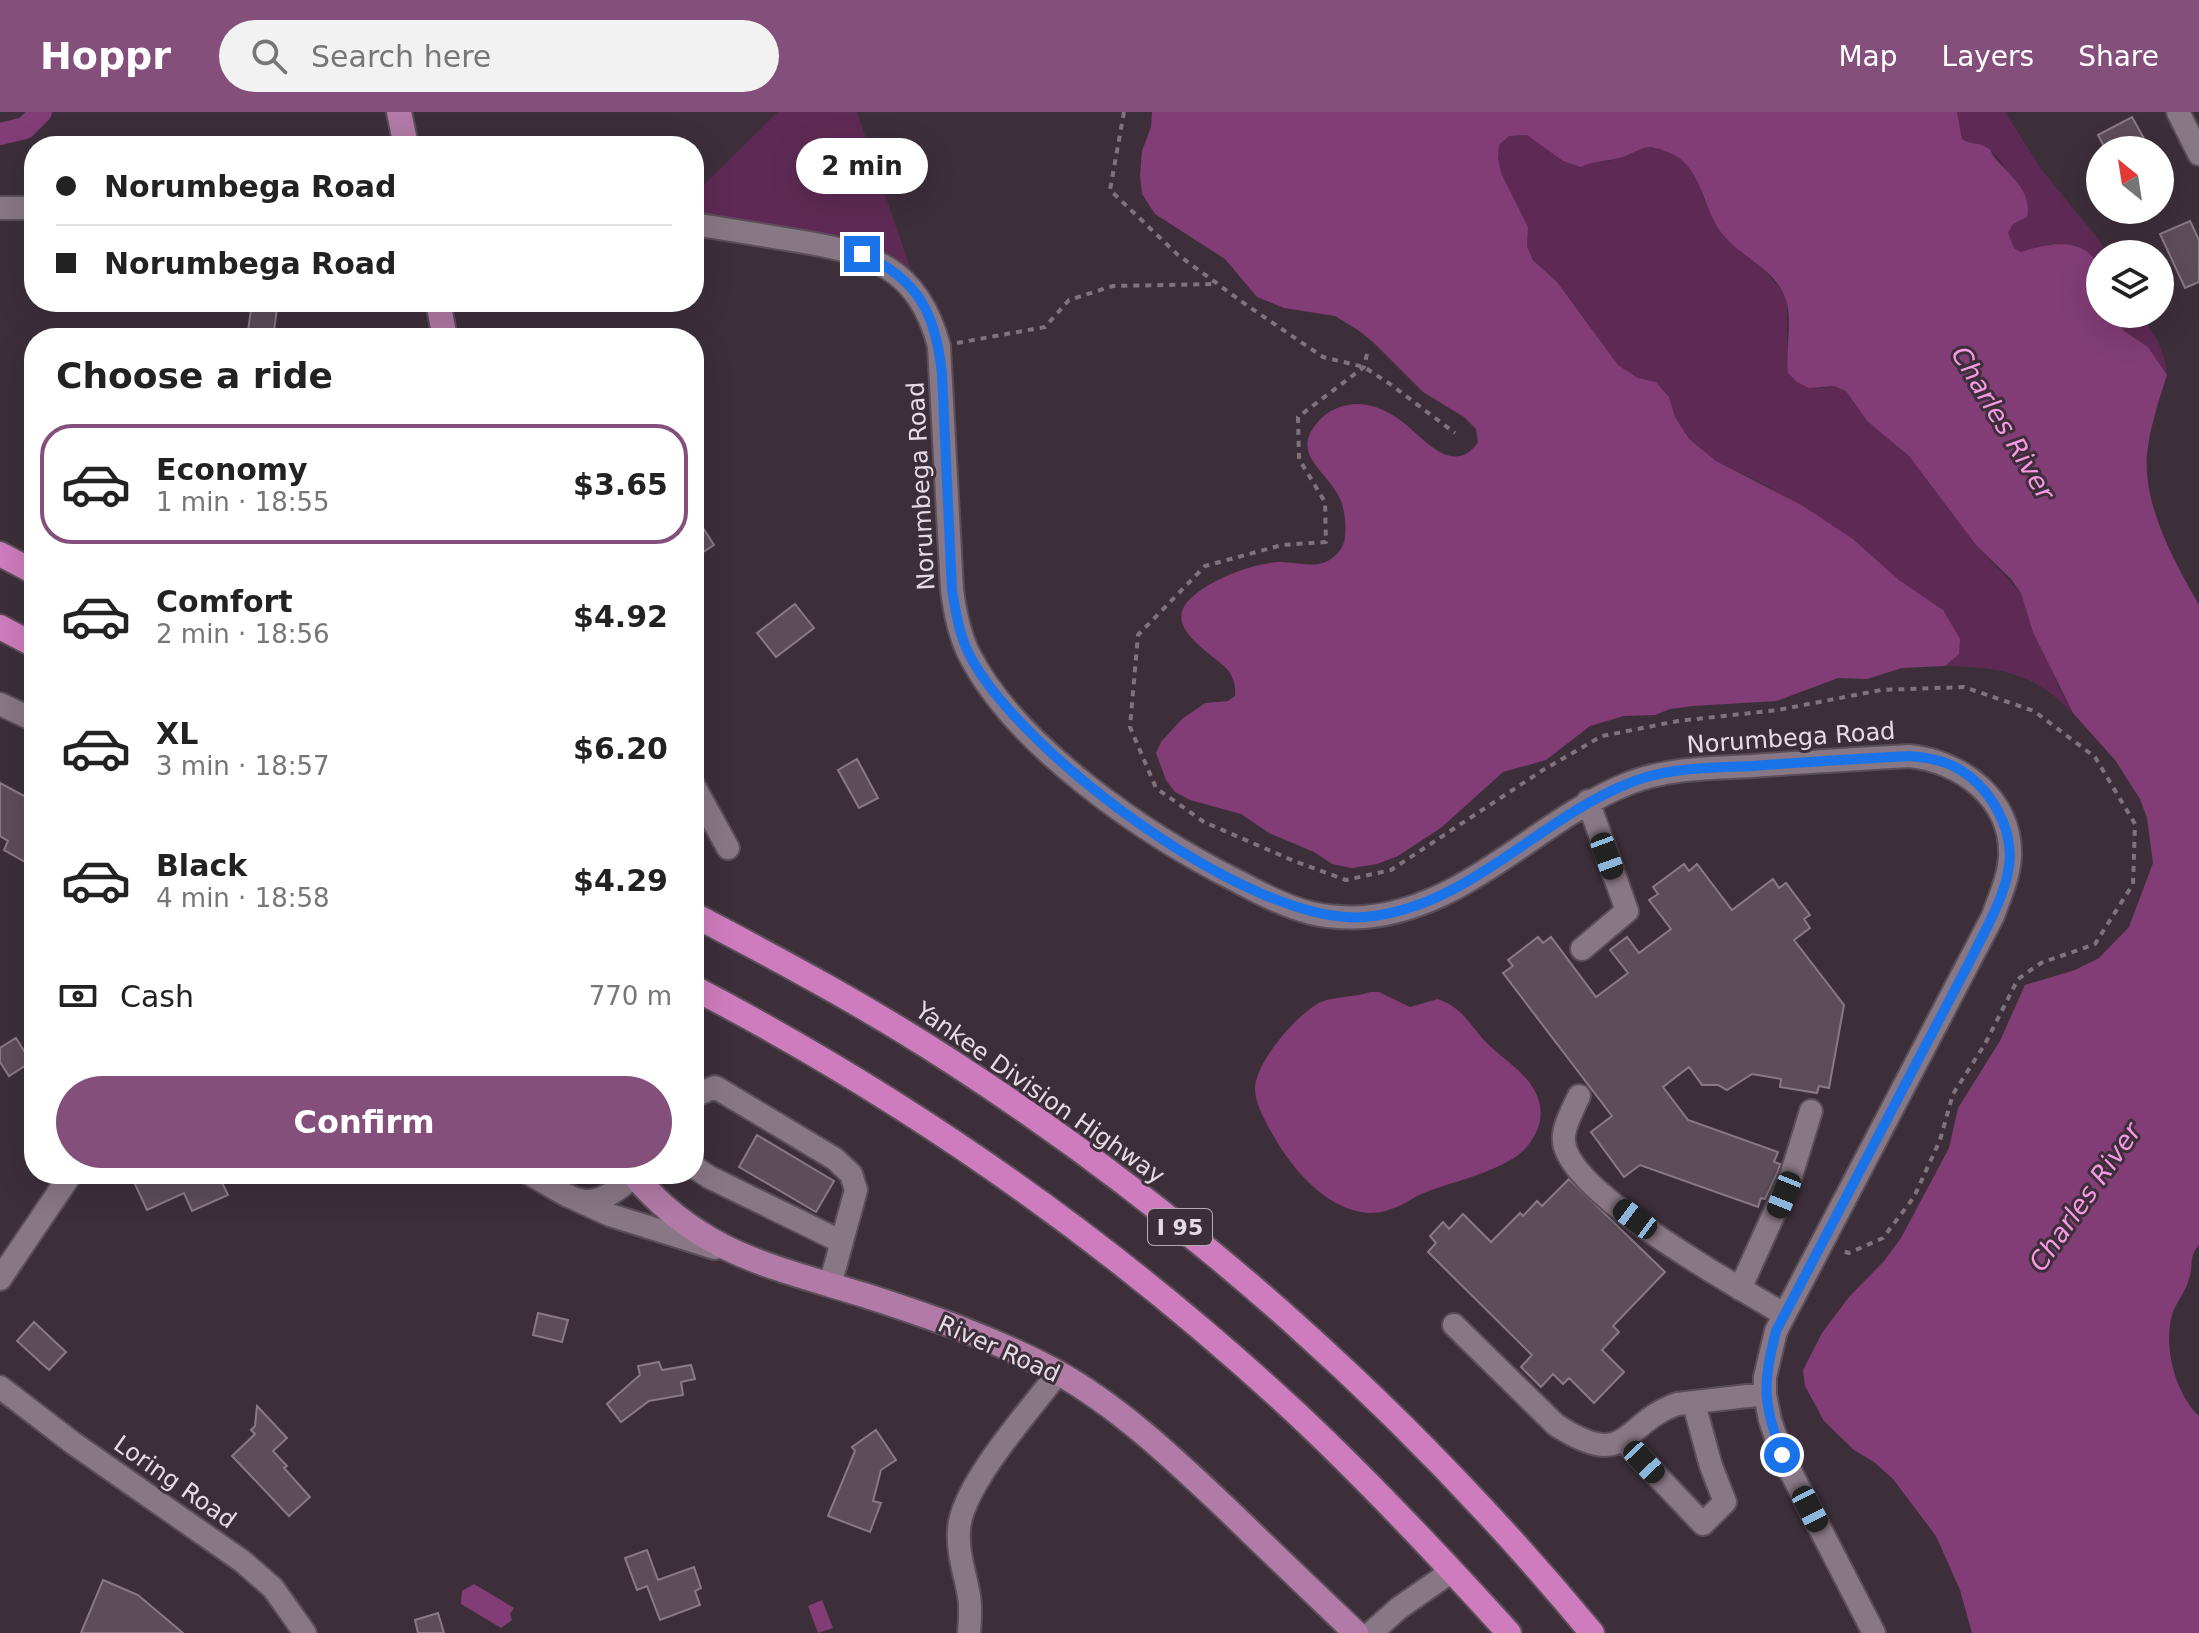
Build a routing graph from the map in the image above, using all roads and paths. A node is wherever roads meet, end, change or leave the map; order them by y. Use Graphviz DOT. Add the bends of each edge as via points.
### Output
graph roads {
  1 [pos="399,112"];
  2 [pos="1124,112"];
  3 [pos="2178,112"];
  4 [pos="404,136"];
  5 [pos="2199,154"];
  6 [pos="0,208"];
  7 [pos="24,208"];
  8 [pos="704,226"];
  9 [pos="1218,284"];
  10 [pos="939,346"];
  11 [pos="1455,433"];
  12 [pos="0,554"];
  13 [pos="24,567"];
  14 [pos="0,627"];
  15 [pos="24,640"];
  16 [pos="0,704"];
  17 [pos="24,715"];
  18 [pos="1588,801"];
  19 [pos="704,804"];
  20 [pos="728,848"];
  21 [pos="704,920"];
  22 [pos="1582,949"];
  23 [pos="704,993"];
  24 [pos="704,1092"];
  25 [pos="1579,1096"];
  26 [pos="1811,1111"];
  27 [pos="704,1174"];
  28 [pos="64,1184"];
  29 [pos="548,1184"];
  30 [pos="622,1184"];
  31 [pos="643,1184"];
  32 [pos="577,1200"];
  33 [pos="842,1242"];
  34 [pos="735,1254"];
  35 [pos="0,1279"];
  36 [pos="830,1285"];
  37 [pos="1740,1289"];
  38 [pos="1784,1314"];
  39 [pos="1454,1325"];
  40 [pos="1058,1373"];
  41 [pos="0,1387"];
  42 [pos="1765,1394"];
  43 [pos="1694,1404"];
  44 [pos="1624,1441"];
  45 [pos="1452,1571"];
  46 [pos="305,1633"];
  47 [pos="969,1633"];
  48 [pos="1356,1633"];
  49 [pos="1371,1633"];
  50 [pos="1509,1633"];
  51 [pos="1592,1633"];
  52 [pos="1874,1633"];
  1 -- 4 [label="main road"];
  2 -- 9 [label="path" via="1110,190 1178,255"];
  3 -- 5 [label="street"];
  6 -- 7 [label="street"];
  8 -- 10 [label="street, Norumbega Road" via="839,248 886,265 921,300"];
  9 -- 10 [label="path" via="1113,286 1069,300 1045,327"];
  9 -- 11 [label="path" via="1323,357 1364,367"];
  10 -- 18 [label="street, Norumbega Road" via="952,590 969,654 999,699 1045,748 1148,830 1285,904 1310,913 1363,917 1415,906 1466,882"];
  12 -- 13 [label="highway"];
  14 -- 15 [label="highway"];
  16 -- 17 [label="street"];
  18 -- 22 [label="street" via="1627,911"];
  18 -- 38 [label="street, Norumbega Road" via="1631,782 1688,770 1909,756 1931,758 1968,775 2006,829 2008,872 1993,916"];
  19 -- 20 [label="street"];
  21 -- 51 [label="highway, Yankee Division Highway / I 95" via="826,985 953,1063 1176,1224 1392,1415 1503,1530"];
  23 -- 45 [label="highway, I 95" via="901,1107 1092,1240 1287,1404"];
  24 -- 33 [label="street" via="715,1087 835,1159 851,1174 856,1190"];
  25 -- 37 [label="street" via="1564,1141 1584,1179 1652,1232"];
  26 -- 37 [label="street" via="1791,1176"];
  27 -- 33 [label="street"];
  28 -- 35 [label="street"];
  29 -- 32 [label="street"];
  30 -- 32 [label="street" via="606,1198"];
  31 -- 34 [label="main road, River Road" via="687,1226"];
  32 -- 34 [label="street"];
  33 -- 36 [label="street"];
  34 -- 36 [label="main road, River Road"];
  36 -- 40 [label="main road, River Road" via="986,1339"];
  37 -- 38 [label="street"];
  38 -- 42 [label="street, Norumbega Road" via="1770,1354"];
  39 -- 44 [label="street" via="1556,1425 1591,1443"];
  40 -- 47 [label="street" via="966,1503 959,1527 970,1599"];
  40 -- 48 [label="main road, River Road" via="1160,1448"];
  41 -- 46 [label="street, Loring Road" via="242,1561 273,1588"];
  42 -- 43 [label="street"];
  42 -- 52 [label="street, Norumbega Road" via="1782,1455"];
  43 -- 44 [label="street" via="1664,1409"];
  43 -- 44 [label="street" via="1725,1502 1703,1524"];
  45 -- 49 [label="street"];
  45 -- 50 [label="highway, I 95"];
}
